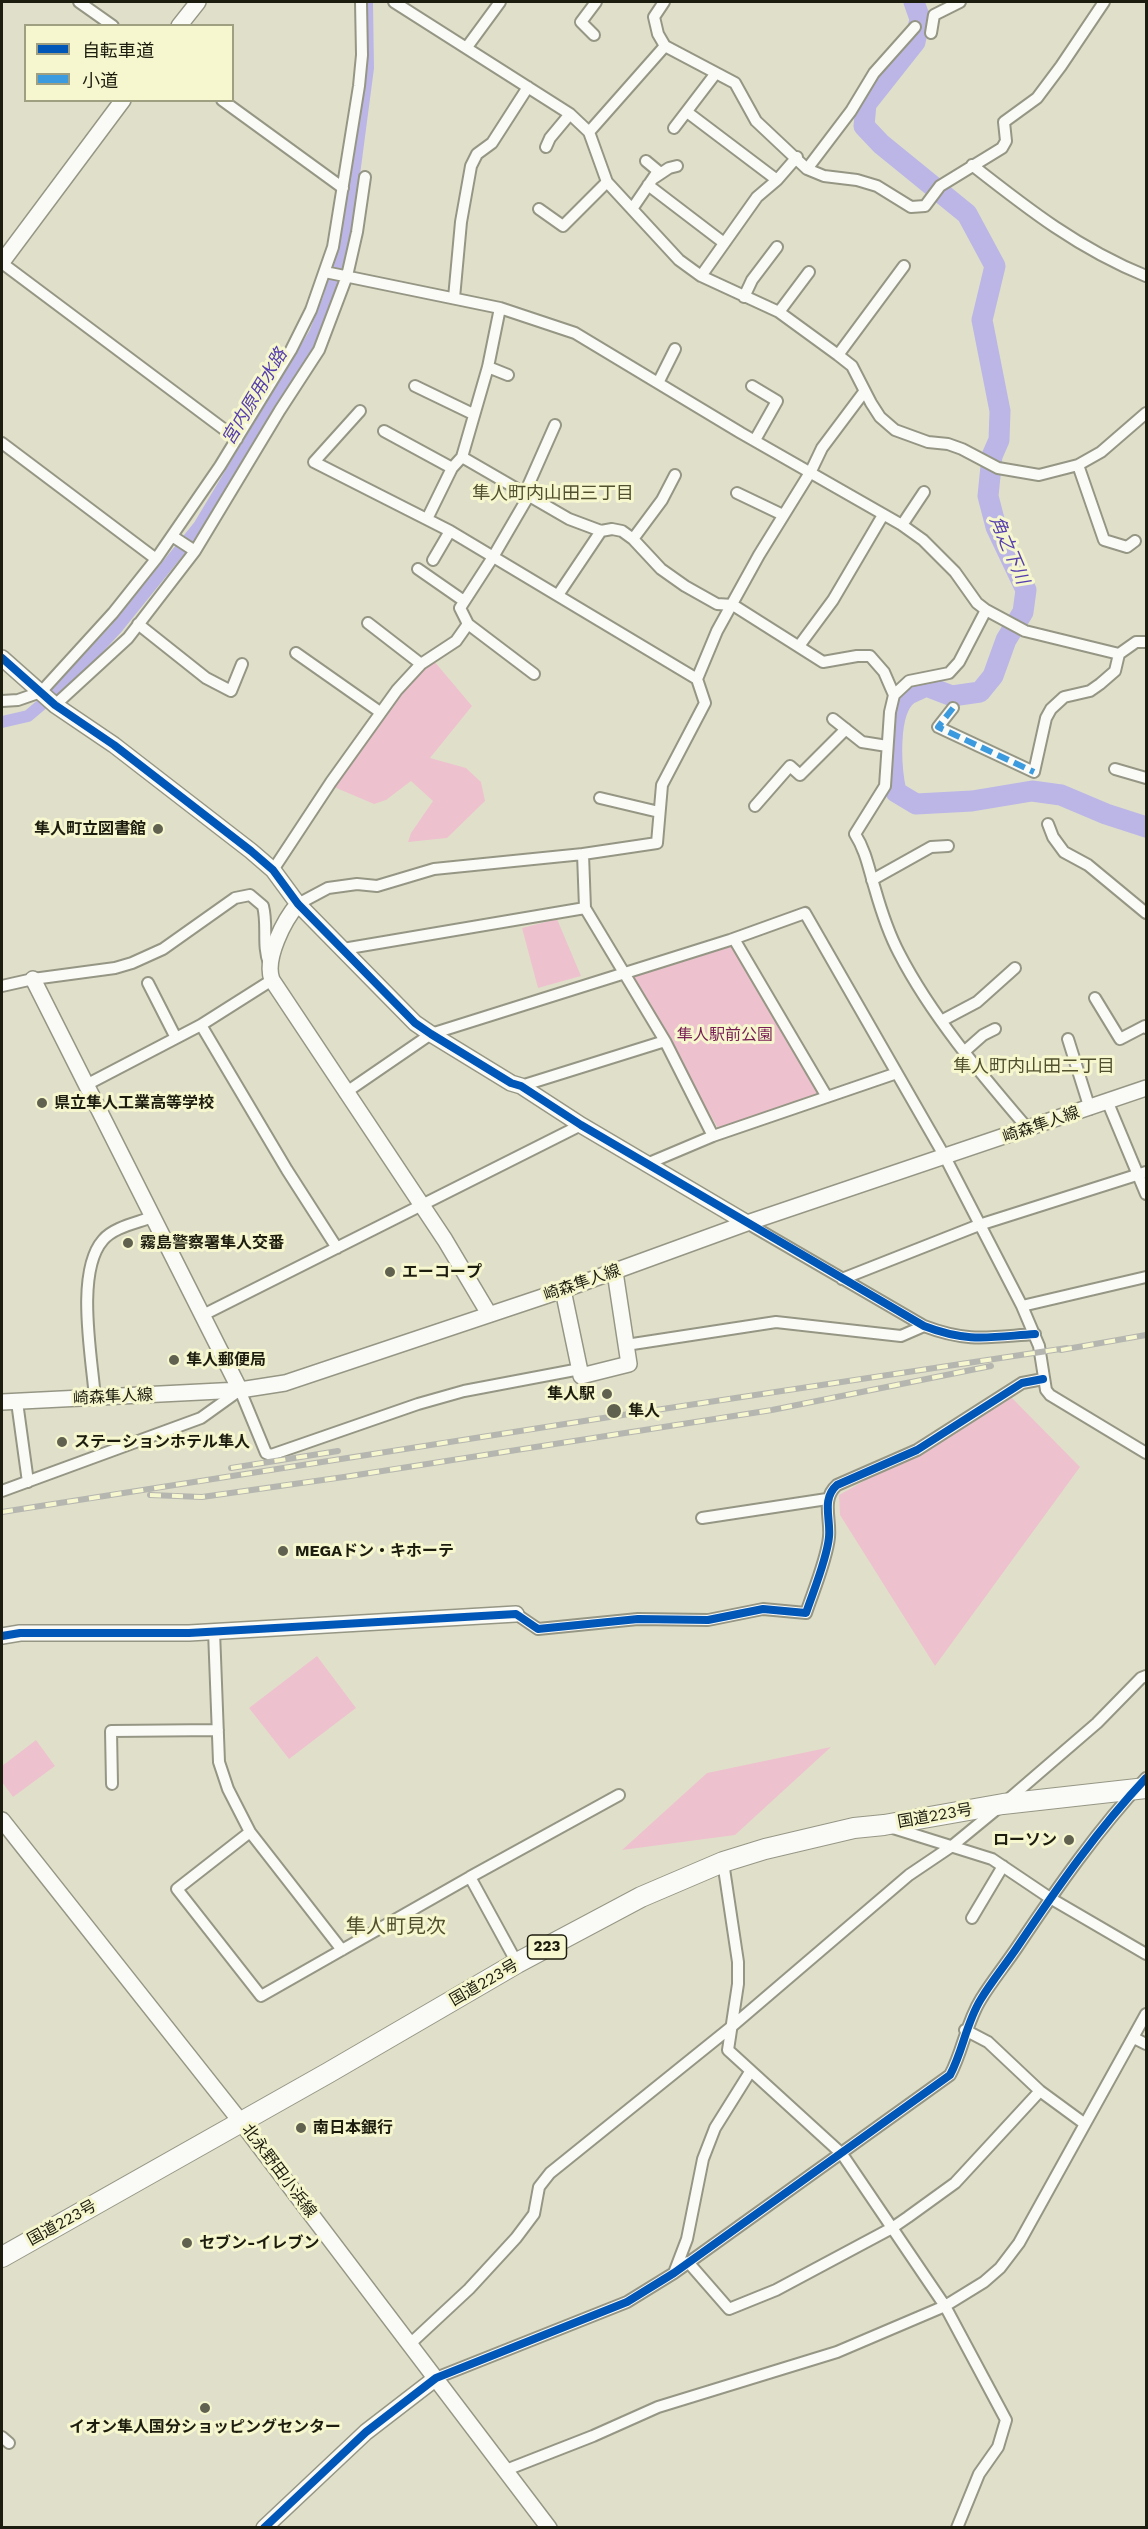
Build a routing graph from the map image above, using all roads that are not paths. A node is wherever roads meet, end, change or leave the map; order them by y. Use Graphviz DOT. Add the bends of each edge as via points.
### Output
graph roads {
  1 [pos="79,2"];
  2 [pos="198,2"];
  3 [pos="361,2"];
  4 [pos="394,2"];
  5 [pos="500,2"];
  6 [pos="596,2"];
  7 [pos="664,2"];
  8 [pos="960,2"];
  9 [pos="1104,2"];
  10 [pos="110,24"];
  11 [pos="181,24"];
  12 [pos="915,27"];
  13 [pos="931,33"];
  14 [pos="594,34"];
  15 [pos="665,46"];
  16 [pos="467,47"];
  17 [pos="716,73"];
  18 [pos="528,87"];
  19 [pos="122,102"];
  20 [pos="225,102"];
  21 [pos="687,112"];
  22 [pos="570,114"];
  23 [pos="674,128"];
  24 [pos="589,132"];
  25 [pos="546,147"];
  26 [pos="797,157"];
  27 [pos="646,161"];
  28 [pos="972,165"];
  29 [pos="677,166"];
  30 [pos="807,169"];
  31 [pos="365,177"];
  32 [pos="777,180"];
  33 [pos="651,181"];
  34 [pos="607,182"];
  35 [pos="343,188"];
  36 [pos="539,209"];
  37 [pos="632,209"];
  38 [pos="724,243"];
  39 [pos="777,247"];
  40 [pos="2,263"];
  41 [pos="904,266"];
  42 [pos="325,272"];
  43 [pos="809,272"];
  44 [pos="347,276"];
  45 [pos="701,276"];
  46 [pos="1146,276"];
  47 [pos="744,297"];
  48 [pos="454,298"];
  49 [pos="500,308"];
  50 [pos="779,312"];
  51 [pos="675,349"];
  52 [pos="838,355"];
  53 [pos="488,367"];
  54 [pos="508,375"];
  55 [pos="658,382"];
  56 [pos="415,386"];
  57 [pos="752,386"];
  58 [pos="864,392"];
  59 [pos="360,411"];
  60 [pos="473,414"];
  61 [pos="1144,420"];
  62 [pos="555,425"];
  63 [pos="384,431"];
  64 [pos="237,439"];
  65 [pos="755,440"];
  66 [pos="2,443"];
  67 [pos="462,457"];
  68 [pos="1078,465"];
  69 [pos="452,468"];
  70 [pos="811,471"];
  71 [pos="675,475"];
  72 [pos="924,492"];
  73 [pos="737,493"];
  74 [pos="526,496"];
  75 [pos="783,515"];
  76 [pos="883,515"];
  77 [pos="427,519"];
  78 [pos="902,525"];
  79 [pos="450,531"];
  80 [pos="601,531"];
  81 [pos="172,537"];
  82 [pos="633,539"];
  83 [pos="1135,541"];
  84 [pos="194,551"];
  85 [pos="493,557"];
  86 [pos="156,559"];
  87 [pos="433,560"];
  88 [pos="418,569"];
  89 [pos="558,595"];
  90 [pos="464,601"];
  91 [pos="733,605"];
  92 [pos="986,610"];
  93 [pos="368,623"];
  94 [pos="138,624"];
  95 [pos="468,624"];
  96 [pos="1146,642"];
  97 [pos="799,646"];
  98 [pos="296,653"];
  99 [pos="1119,654"];
  100 [pos="2,658"];
  101 [pos="242,664"];
  102 [pos="421,664"];
  103 [pos="534,674"];
  104 [pos="697,679"];
  105 [pos="41,692"];
  106 [pos="894,695"];
  107 [pos="2,701"];
  108 [pos="55,705"];
  109 [pos="953,708"];
  110 [pos="380,712"];
  111 [pos="833,719"];
  112 [pos="846,729"];
  113 [pos="887,746"];
  114 [pos="1115,769"];
  115 [pos="1146,778"];
  116 [pos="600,798"];
  117 [pos="755,806"];
  118 [pos="659,812"];
  119 [pos="1048,824"];
  120 [pos="948,846"];
  121 [pos="584,854"];
  122 [pos="273,870"];
  123 [pos="872,880"];
  124 [pos="298,904"];
  125 [pos="585,908"];
  126 [pos="1146,913"];
  127 [pos="734,939"];
  128 [pos="343,949"];
  129 [pos="269,963"];
  130 [pos="1015,968"];
  131 [pos="624,973"];
  132 [pos="33,979"];
  133 [pos="272,981"];
  134 [pos="148,983"];
  135 [pos="2,986"];
  136 [pos="1095,998"];
  137 [pos="943,1020"];
  138 [pos="201,1025"];
  139 [pos="1146,1028"];
  140 [pos="995,1029"];
  141 [pos="431,1034"];
  142 [pos="176,1038"];
  143 [pos="1068,1039"];
  144 [pos="665,1041"];
  145 [pos="965,1050"];
  146 [pos="897,1073"];
  147 [pos="87,1084"];
  148 [pos="521,1086"];
  149 [pos="1146,1088"];
  150 [pos="345,1093"];
  151 [pos="826,1097"];
  152 [pos="1108,1103"];
  153 [pos="1090,1109"];
  154 [pos="581,1125"];
  155 [pos="1029,1130"];
  156 [pos="713,1136"];
  157 [pos="945,1157"];
  158 [pos="649,1163"];
  159 [pos="1142,1173"];
  160 [pos="1146,1194"];
  161 [pos="422,1206"];
  162 [pos="152,1217"];
  163 [pos="747,1223"];
  164 [pos="979,1225"];
  165 [pos="337,1248"];
  166 [pos="615,1272"];
  167 [pos="1146,1277"];
  168 [pos="842,1279"];
  169 [pos="563,1290"];
  170 [pos="1022,1306"];
  171 [pos="489,1314"];
  172 [pos="201,1316"];
  173 [pos="924,1326"];
  174 [pos="1035,1334"];
  175 [pos="626,1345"];
  176 [pos="580,1369"];
  177 [pos="1043,1379"];
  178 [pos="240,1390"];
  179 [pos="95,1398"];
  180 [pos="9,1402"];
  181 [pos="1146,1454"];
  182 [pos="28,1482"];
  183 [pos="2,1491"];
  184 [pos="827,1498"];
  185 [pos="702,1518"];
  186 [pos="516,1614"];
  187 [pos="214,1631"];
  188 [pos="2,1636"];
  189 [pos="1146,1676"];
  190 [pos="218,1730"];
  191 [pos="112,1784"];
  192 [pos="1143,1786"];
  193 [pos="618,1795"];
  194 [pos="1003,1804"];
  195 [pos="2,1820"];
  196 [pos="884,1825"];
  197 [pos="250,1832"];
  198 [pos="952,1846"];
  199 [pos="723,1862"];
  200 [pos="1003,1866"];
  201 [pos="470,1877"];
  202 [pos="1050,1898"];
  203 [pos="972,1918"];
  204 [pos="342,1950"];
  205 [pos="1146,1954"];
  206 [pos="517,1963"];
  207 [pos="1146,2014"];
  208 [pos="730,2028"];
  209 [pos="965,2030"];
  210 [pos="1134,2038"];
  211 [pos="1146,2044"];
  212 [pos="750,2072"];
  213 [pos="1040,2091"];
  214 [pos="241,2122"];
  215 [pos="1085,2124"];
  216 [pos="842,2154"];
  217 [pos="892,2228"];
  218 [pos="2,2257"];
  219 [pos="688,2262"];
  220 [pos="674,2273"];
  221 [pos="945,2306"];
  222 [pos="411,2343"];
  223 [pos="436,2378"];
  224 [pos="506,2470"];
  225 [pos="264,2528"];
  226 [pos="549,2528"];
  227 [pos="957,2528"];
  1 -- 10 [label="street"];
  2 -- 11 [label="street"];
  3 -- 35 [label="street" via="362,55"];
  4 -- 16 [label="street"];
  5 -- 16 [label="street"];
  6 -- 14 [label="street" via="581,22"];
  7 -- 15 [label="street" via="654,17"];
  8 -- 13 [label="street" via="934,15"];
  9 -- 28 [label="street" via="1037,98 1004,122 1006,141 1002,148"];
  12 -- 30 [label="street" via="874,73"];
  15 -- 17 [label="street"];
  15 -- 24 [label="street"];
  16 -- 18 [label="street"];
  17 -- 21 [label="street"];
  17 -- 26 [label="street" via="735,83 756,121"];
  18 -- 22 [label="street"];
  18 -- 48 [label="street" via="471,166"];
  19 -- 40 [label="street"];
  20 -- 35 [label="street"];
  21 -- 23 [label="street"];
  21 -- 32 [label="street"];
  22 -- 24 [label="street"];
  22 -- 25 [label="street"];
  24 -- 34 [label="street"];
  26 -- 30 [label="street"];
  26 -- 32 [label="street"];
  27 -- 33 [label="street" via="658,171"];
  28 -- 30 [label="street" via="936,191 925,206 911,207 878,186"];
  28 -- 46 [label="street" via="1082,246"];
  29 -- 33 [label="street"];
  31 -- 44 [label="street"];
  32 -- 38 [label="street" via="757,197"];
  33 -- 37 [label="street"];
  33 -- 38 [label="street"];
  34 -- 36 [label="street" via="563,226"];
  34 -- 37 [label="street"];
  35 -- 42 [label="street"];
  37 -- 45 [label="street" via="679,260"];
  38 -- 45 [label="street"];
  39 -- 47 [label="street"];
  40 -- 64 [label="street"];
  41 -- 52 [label="street"];
  42 -- 44 [label="street"];
  42 -- 64 [label="street" via="291,350"];
  43 -- 50 [label="street"];
  44 -- 48 [label="street"];
  44 -- 84 [label="street" via="319,350"];
  45 -- 47 [label="street"];
  47 -- 50 [label="street"];
  48 -- 49 [label="street"];
  49 -- 53 [label="street"];
  49 -- 55 [label="street" via="575,333"];
  50 -- 52 [label="street"];
  51 -- 55 [label="street"];
  52 -- 58 [label="street" via="852,366"];
  53 -- 54 [label="street"];
  53 -- 60 [label="street"];
  55 -- 65 [label="street"];
  56 -- 60 [label="street"];
  57 -- 65 [label="street" via="777,401"];
  58 -- 68 [label="street" via="880,417 895,430 955,447 998,468 1039,475"];
  58 -- 70 [label="street" via="838,424"];
  59 -- 77 [label="street" via="314,462"];
  60 -- 67 [label="street"];
  61 -- 68 [label="street"];
  62 -- 74 [label="street"];
  63 -- 69 [label="street"];
  64 -- 81 [label="street"];
  65 -- 70 [label="street"];
  66 -- 86 [label="street"];
  67 -- 69 [label="street"];
  67 -- 74 [label="street"];
  68 -- 83 [label="street" via="1104,540 1127,547"];
  69 -- 77 [label="street"];
  70 -- 75 [label="street"];
  70 -- 76 [label="street"];
  71 -- 82 [label="street"];
  72 -- 78 [label="street"];
  73 -- 75 [label="street"];
  74 -- 80 [label="street"];
  74 -- 85 [label="street"];
  75 -- 91 [label="street"];
  76 -- 78 [label="street"];
  76 -- 97 [label="street" via="833,600"];
  77 -- 79 [label="street"];
  78 -- 92 [label="street" via="955,572"];
  79 -- 85 [label="street"];
  79 -- 87 [label="street"];
  80 -- 82 [label="street" via="622,531"];
  80 -- 89 [label="street"];
  81 -- 84 [label="street"];
  81 -- 86 [label="street"];
  82 -- 91 [label="street" via="661,569 685,586 717,604"];
  84 -- 94 [label="street"];
  85 -- 89 [label="street"];
  85 -- 90 [label="street"];
  86 -- 105 [label="street"];
  88 -- 90 [label="street"];
  89 -- 104 [label="street"];
  90 -- 95 [label="street" via="460,608"];
  91 -- 97 [label="street"];
  91 -- 104 [label="street" via="717,631"];
  92 -- 99 [label="street" via="1025,631"];
  92 -- 106 [label="street" via="959,662 949,673 909,681"];
  93 -- 102 [label="street"];
  94 -- 101 [label="street" via="206,678 231,691"];
  94 -- 108 [label="street" via="128,638"];
  95 -- 102 [label="street" via="456,641"];
  95 -- 103 [label="street"];
  96 -- 99 [label="street" via="1136,642"];
  97 -- 106 [label="street" via="823,662 870,656 884,672"];
  98 -- 110 [label="street"];
  99 -- 109 [label="street" via="1115,671 1100,684 1090,691 1065,697 1051,709 1034,772 938,727"];
  100 -- 105 [label="street"];
  102 -- 110 [label="street"];
  104 -- 118 [label="street" via="705,703 662,785"];
  105 -- 107 [label="street"];
  105 -- 108 [label="street"];
  106 -- 113 [label="street"];
  108 -- 122 [label="street" via="114,745"];
  110 -- 122 [label="street"];
  111 -- 112 [label="street"];
  112 -- 113 [label="street" via="862,742"];
  112 -- 117 [label="street" via="800,775 790,766"];
  113 -- 123 [label="street" via="885,786 855,834 864,847"];
  114 -- 115 [label="street"];
  116 -- 118 [label="street"];
  118 -- 121 [label="street" via="657,843"];
  119 -- 126 [label="street" via="1064,852 1088,865"];
  120 -- 123 [label="street" via="932,847"];
  121 -- 124 [label="street" via="434,869 377,886 328,888"];
  121 -- 125 [label="street"];
  122 -- 124 [label="street"];
  123 -- 137 [label="street" via="898,951"];
  124 -- 128 [label="street"];
  124 -- 129 [label="street" via="288,915"];
  125 -- 128 [label="street"];
  125 -- 131 [label="street"];
  127 -- 131 [label="street"];
  127 -- 146 [label="street" via="805,913"];
  127 -- 151 [label="street"];
  128 -- 141 [label="street" via="415,1023"];
  129 -- 132 [label="street" via="264,952 267,938 263,906 250,896 235,898 163,949 132,963"];
  129 -- 133 [label="street"];
  130 -- 137 [label="street" via="977,1002"];
  131 -- 141 [label="street"];
  131 -- 144 [label="street"];
  132 -- 135 [label="street"];
  132 -- 147 [label="street"];
  133 -- 138 [label="street"];
  133 -- 150 [label="street"];
  134 -- 142 [label="street"];
  136 -- 139 [label="street" via="1120,1039"];
  137 -- 145 [label="street"];
  138 -- 142 [label="street"];
  138 -- 165 [label="street"];
  140 -- 145 [label="street"];
  141 -- 148 [label="street"];
  141 -- 150 [label="street"];
  142 -- 147 [label="street"];
  143 -- 153 [label="street"];
  144 -- 148 [label="street"];
  144 -- 156 [label="street"];
  145 -- 155 [label="street"];
  146 -- 151 [label="street"];
  146 -- 157 [label="street"];
  147 -- 162 [label="street"];
  148 -- 154 [label="street"];
  149 -- 152 [label="street, 崎森隼人線"];
  150 -- 161 [label="street"];
  151 -- 156 [label="street"];
  152 -- 153 [label="street, 崎森隼人線"];
  152 -- 159 [label="street"];
  153 -- 155 [label="street, 崎森隼人線"];
  154 -- 158 [label="street"];
  154 -- 161 [label="street"];
  155 -- 157 [label="street, 崎森隼人線"];
  156 -- 158 [label="street"];
  157 -- 163 [label="street, 崎森隼人線"];
  157 -- 164 [label="street"];
  158 -- 163 [label="street"];
  159 -- 160 [label="street"];
  159 -- 164 [label="street"];
  161 -- 165 [label="street"];
  161 -- 171 [label="street"];
  162 -- 172 [label="street"];
  162 -- 179 [label="street" via="108,1235 89,1269"];
  163 -- 166 [label="street, 崎森隼人線"];
  163 -- 168 [label="street"];
  164 -- 168 [label="street"];
  164 -- 170 [label="street"];
  165 -- 172 [label="street"];
  166 -- 169 [label="street, 崎森隼人線"];
  166 -- 175 [label="street"];
  167 -- 170 [label="street"];
  168 -- 173 [label="street"];
  169 -- 171 [label="street, 崎森隼人線"];
  169 -- 176 [label="street"];
  170 -- 174 [label="street"];
  171 -- 178 [label="street, 崎森隼人線" via="285,1383"];
  172 -- 178 [label="street"];
  173 -- 174 [label="street" via="971,1339"];
  173 -- 175 [label="street" via="901,1336 776,1322"];
  174 -- 177 [label="street"];
  175 -- 176 [label="street" via="629,1364 581,1376"];
  176 -- 178 [label="street" via="464,1391 271,1455 266,1454"];
  177 -- 181 [label="street" via="1050,1395"];
  177 -- 184 [label="street" via="1022,1383 917,1450 837,1485"];
  178 -- 179 [label="street, 崎森隼人線"];
  178 -- 182 [label="street" via="201,1418"];
  179 -- 180 [label="street, 崎森隼人線"];
  180 -- 182 [label="street"];
  182 -- 183 [label="street"];
  184 -- 185 [label="street"];
  184 -- 186 [label="street" via="829,1538 806,1613 763,1609 708,1620 638,1620 538,1629"];
  186 -- 187 [label="street"];
  187 -- 188 [label="street"];
  187 -- 190 [label="street"];
  189 -- 194 [label="street"];
  190 -- 191 [label="street" via="111,1731"];
  190 -- 197 [label="street" via="219,1762 228,1790"];
  192 -- 194 [label="highway, 国道223号 / 223"];
  192 -- 202 [label="street"];
  193 -- 201 [label="street"];
  194 -- 196 [label="highway, 国道223号 / 223"];
  194 -- 198 [label="street"];
  195 -- 214 [label="street, 北永野田小浜線"];
  196 -- 198 [label="street"];
  196 -- 199 [label="highway, 国道223号 / 223" via="813,1837"];
  197 -- 204 [label="street"];
  197 -- 204 [label="street" via="177,1888 261,1996"];
  198 -- 200 [label="street"];
  198 -- 208 [label="street" via="909,1875"];
  199 -- 206 [label="highway, 国道223号 / 223" via="641,1897"];
  199 -- 208 [label="street" via="738,1962"];
  200 -- 202 [label="street"];
  200 -- 203 [label="street"];
  201 -- 204 [label="street"];
  201 -- 206 [label="street"];
  202 -- 205 [label="street"];
  202 -- 209 [label="street" via="981,1999"];
  206 -- 214 [label="highway, 国道223号 / 223"];
  207 -- 210 [label="street"];
  208 -- 212 [label="street" via="728,2050"];
  208 -- 222 [label="street" via="549,2173 539,2187 534,2214 516,2238"];
  209 -- 213 [label="street" via="988,2042"];
  209 -- 216 [label="street" via="950,2075"];
  210 -- 211 [label="street"];
  210 -- 215 [label="street"];
  212 -- 216 [label="street"];
  212 -- 220 [label="street" via="716,2128 703,2159 687,2239"];
  213 -- 215 [label="street"];
  213 -- 217 [label="street" via="956,2183"];
  214 -- 218 [label="highway, 国道223号 / 223"];
  214 -- 222 [label="street, 北永野田小浜線"];
  215 -- 221 [label="street" via="1019,2243 1000,2268"];
  216 -- 217 [label="street"];
  216 -- 219 [label="street"];
  217 -- 219 [label="street" via="776,2290 729,2309"];
  217 -- 221 [label="street"];
  219 -- 220 [label="street"];
  220 -- 223 [label="street" via="627,2302"];
  221 -- 224 [label="street" via="837,2352 658,2408"];
  221 -- 227 [label="street" via="1006,2420 998,2447 979,2474"];
  222 -- 223 [label="street, 北永野田小浜線"];
  223 -- 224 [label="street, 北永野田小浜線"];
  223 -- 225 [label="street" via="366,2432"];
  224 -- 226 [label="street, 北永野田小浜線"];
}
